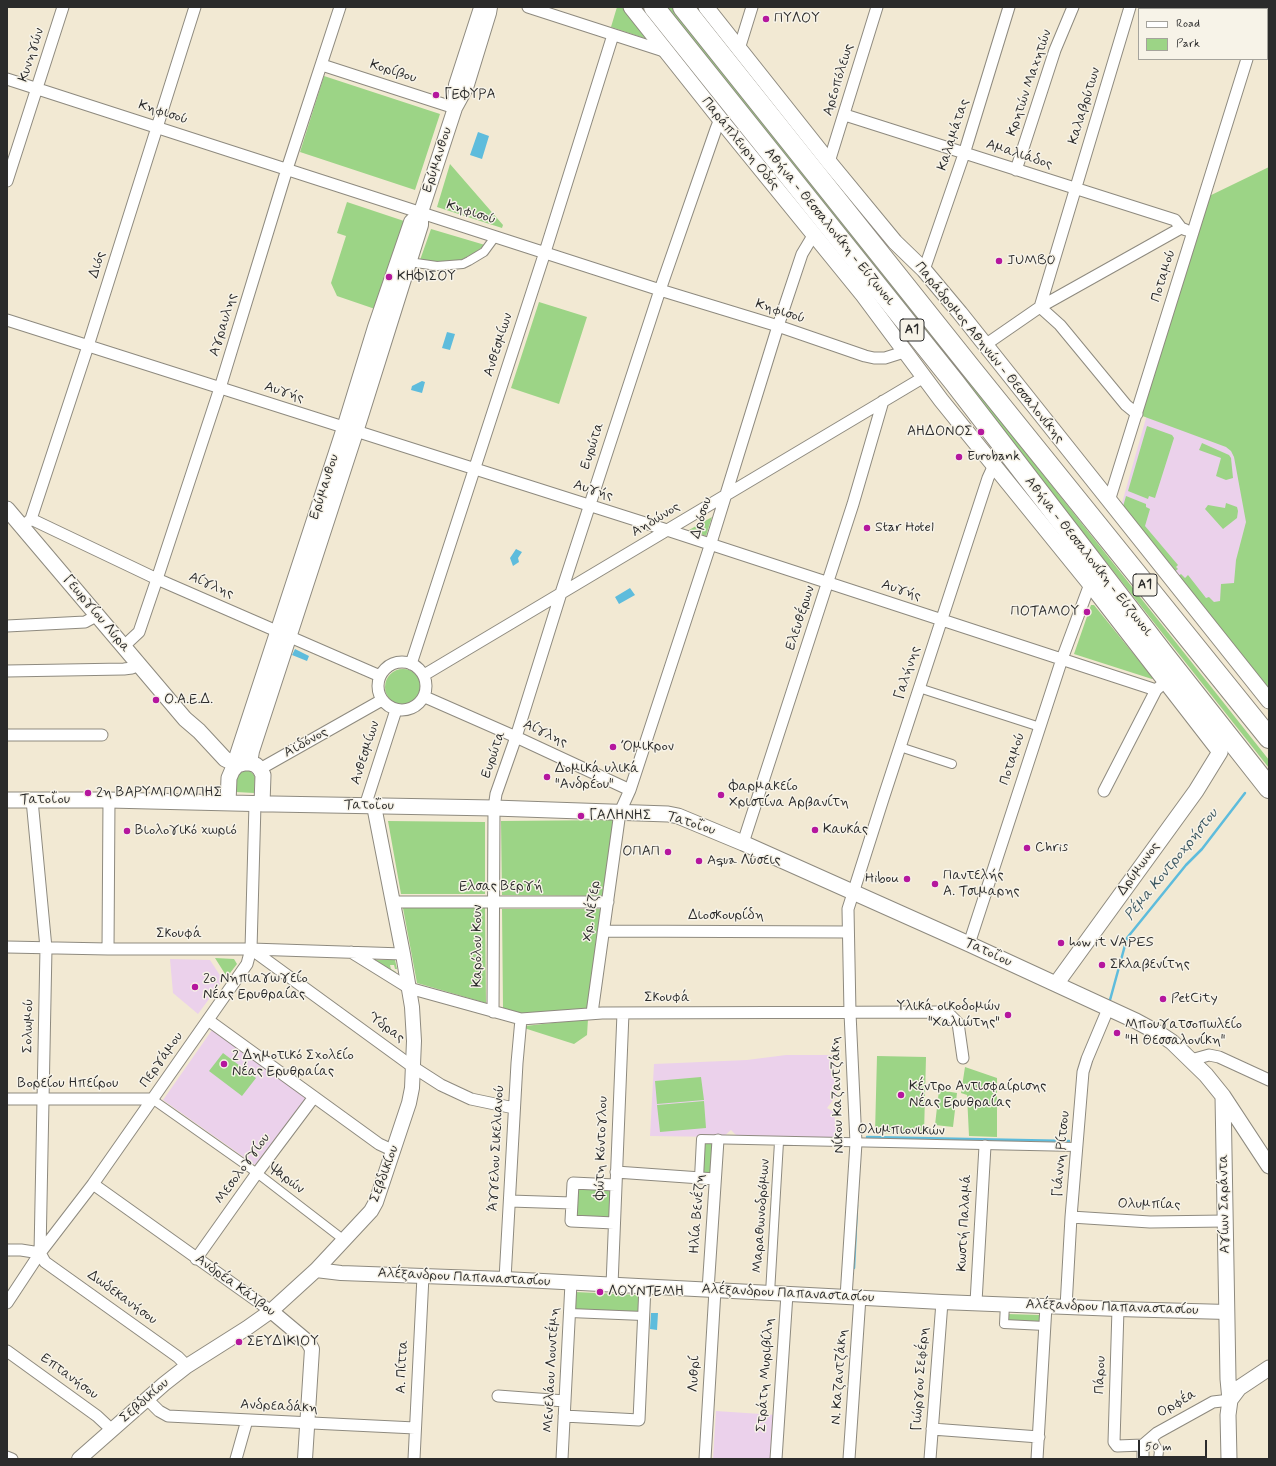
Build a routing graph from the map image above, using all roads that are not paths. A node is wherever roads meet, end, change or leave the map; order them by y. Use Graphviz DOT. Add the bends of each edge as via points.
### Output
graph roads {
  1 [pos="63,7"];
  2 [pos="195,7"];
  3 [pos="340,7"];
  4 [pos="482,7"];
  5 [pos="490,7"];
  6 [pos="528,7"];
  7 [pos="631,7"];
  8 [pos="654,7"];
  9 [pos="684,7"];
  10 [pos="706,7"];
  11 [pos="752,7"];
  12 [pos="877,7"];
  13 [pos="1009,7"];
  14 [pos="1073,7"];
  15 [pos="1130,7"];
  16 [pos="613,36"];
  17 [pos="739,49"];
  18 [pos="667,52"];
  19 [pos="1247,60"];
  20 [pos="322,65"];
  21 [pos="7,79"];
  22 [pos="37,88"];
  23 [pos="455,108"];
  24 [pos="845,115"];
  25 [pos="720,120"];
  26 [pos="156,127"];
  27 [pos="964,154"];
  28 [pos="830,162"];
  29 [pos="287,169"];
  30 [pos="1016,170"];
  31 [pos="7,182"];
  32 [pos="1075,189"];
  33 [pos="421,212"];
  34 [pos="1181,228"];
  35 [pos="1192,233"];
  36 [pos="814,234"];
  37 [pos="495,237"];
  38 [pos="545,252"];
  39 [pos="409,262"];
  40 [pos="924,270"];
  41 [pos="660,290"];
  42 [pos="1040,307"];
  43 [pos="7,320"];
  44 [pos="778,326"];
  45 [pos="985,345"];
  46 [pos="88,346"];
  47 [pos="904,352"];
  48 [pos="924,377"];
  49 [pos="220,388"];
  50 [pos="883,401"];
  51 [pos="1137,414"];
  52 [pos="350,430"];
  53 [pos="994,465"];
  54 [pos="474,470"];
  55 [pos="725,496"];
  56 [pos="1109,501"];
  57 [pos="589,506"];
  58 [pos="7,510"];
  59 [pos="27,523"];
  60 [pos="667,530"];
  61 [pos="710,546"];
  62 [pos="158,579"];
  63 [pos="828,584"];
  64 [pos="1090,584"];
  65 [pos="561,593"];
  66 [pos="98,616"];
  67 [pos="941,620"];
  68 [pos="7,626"];
  69 [pos="284,633"];
  70 [pos="124,646"];
  71 [pos="1062,659"];
  72 [pos="411,664"];
  73 [pos="139,665"];
  74 [pos="7,671"];
  75 [pos="424,675"];
  76 [pos="380,676"];
  77 [pos="1161,685"];
  78 [pos="919,688"];
  79 [pos="425,697"];
  80 [pos="382,700"];
  81 [pos="1269,701"];
  82 [pos="396,710"];
  83 [pos="185,719"];
  84 [pos="1040,727"];
  85 [pos="7,735"];
  86 [pos="102,735"];
  87 [pos="516,737"];
  88 [pos="1269,738"];
  89 [pos="900,747"];
  90 [pos="1220,752"];
  91 [pos="952,764"];
  92 [pos="249,766"];
  93 [pos="229,778"];
  94 [pos="1269,788"];
  95 [pos="630,790"];
  96 [pos="1104,792"];
  97 [pos="7,800"];
  98 [pos="32,800"];
  99 [pos="109,800"];
  100 [pos="228,803"];
  101 [pos="258,804"];
  102 [pos="369,806"];
  103 [pos="494,808"];
  104 [pos="620,812"];
  105 [pos="743,843"];
  106 [pos="853,892"];
  107 [pos="393,902"];
  108 [pos="493,902"];
  109 [pos="608,902"];
  110 [pos="604,931"];
  111 [pos="848,932"];
  112 [pos="969,944"];
  113 [pos="7,947"];
  114 [pos="46,948"];
  115 [pos="251,948"];
  116 [pos="108,949"];
  117 [pos="351,952"];
  118 [pos="404,954"];
  119 [pos="1056,984"];
  120 [pos="409,988"];
  121 [pos="1108,1009"];
  122 [pos="493,1012"];
  123 [pos="623,1013"];
  124 [pos="850,1013"];
  125 [pos="592,1014"];
  126 [pos="520,1019"];
  127 [pos="208,1020"];
  128 [pos="963,1058"];
  129 [pos="1191,1060"];
  130 [pos="413,1067"];
  131 [pos="1269,1080"];
  132 [pos="1223,1096"];
  133 [pos="314,1097"];
  134 [pos="7,1099"];
  135 [pos="43,1099"];
  136 [pos="152,1099"];
  137 [pos="514,1108"];
  138 [pos="718,1140"];
  139 [pos="779,1142"];
  140 [pos="856,1143"];
  141 [pos="985,1146"];
  142 [pos="1077,1147"];
  143 [pos="394,1151"];
  144 [pos="1269,1166"];
  145 [pos="616,1172"];
  146 [pos="257,1174"];
  147 [pos="699,1178"];
  148 [pos="715,1179"];
  149 [pos="93,1184"];
  150 [pos="615,1185"];
  151 [pos="510,1201"];
  152 [pos="572,1203"];
  153 [pos="1071,1217"];
  154 [pos="1225,1220"];
  155 [pos="614,1223"];
  156 [pos="339,1245"];
  157 [pos="7,1250"];
  158 [pos="40,1253"];
  159 [pos="196,1259"];
  160 [pos="316,1270"];
  161 [pos="350,1272"];
  162 [pos="423,1276"];
  163 [pos="505,1279"];
  164 [pos="571,1282"];
  165 [pos="612,1285"];
  166 [pos="646,1286"];
  167 [pos="711,1290"];
  168 [pos="770,1293"];
  169 [pos="786,1294"];
  170 [pos="853,1297"];
  171 [pos="942,1302"];
  172 [pos="976,1302"];
  173 [pos="7,1303"];
  174 [pos="1005,1304"];
  175 [pos="1046,1306"];
  176 [pos="1066,1307"];
  177 [pos="1118,1309"];
  178 [pos="270,1311"];
  179 [pos="570,1312"];
  180 [pos="1227,1312"];
  181 [pos="644,1316"];
  182 [pos="1045,1326"];
  183 [pos="7,1351"];
  184 [pos="187,1366"];
  185 [pos="1269,1369"];
  186 [pos="498,1396"];
  187 [pos="147,1398"];
  188 [pos="1230,1400"];
  189 [pos="565,1401"];
  190 [pos="564,1416"];
  191 [pos="247,1420"];
  192 [pos="307,1423"];
  193 [pos="415,1428"];
  194 [pos="932,1429"];
  195 [pos="112,1430"];
  196 [pos="1039,1438"];
  197 [pos="1152,1438"];
  198 [pos="1143,1445"];
  199 [pos="7,1457"];
  200 [pos="12,1459"];
  201 [pos="79,1459"];
  202 [pos="236,1459"];
  203 [pos="305,1459"];
  204 [pos="414,1459"];
  205 [pos="562,1459"];
  206 [pos="705,1459"];
  207 [pos="776,1459"];
  208 [pos="849,1459"];
  209 [pos="930,1459"];
  210 [pos="1037,1459"];
  211 [pos="1143,1459"];
  212 [pos="1158,1459"];
  213 [pos="1229,1459"];
  1 -- 22 [label="street, Κυνηγών"];
  2 -- 26 [label="street, Διός"];
  3 -- 20 [label="street, Αγραυλης"];
  4 -- 23 [label="street, Ερύμανθου" via="456,85"];
  5 -- 23 [label="street, Ερύμανθου" via="466,88"];
  6 -- 16 [label="street"];
  7 -- 18 [label="main road, Παράπλευρη Οδός"];
  8 -- 94 [label="highway, Αθήνα - Θεσσαλονίκη - Εύζωνοι / Α1" via="954,382"];
  9 -- 88 [label="highway, Αθήνα - Θεσσαλονίκη - Εύζωνοι / Α1"];
  10 -- 17 [label="main road, Παράδρομος Αθηνών - Θεσσαλονίκης"];
  11 -- 17 [label="street"];
  12 -- 24 [label="street, Αρεοπόλεως"];
  13 -- 27 [label="street, Καλαμάτας"];
  14 -- 30 [label="street, Κρητών Μαχητών" via="1055,50"];
  15 -- 32 [label="street, Καλαβρύτων"];
  16 -- 18 [label="street"];
  16 -- 38 [label="street, Ανθεσμίων"];
  17 -- 28 [label="main road, Παράδρομος Αθηνών - Θεσσαλονίκης"];
  18 -- 25 [label="main road, Παράπλευρη Οδός"];
  19 -- 35 [label="street, Ποταμού"];
  20 -- 23 [label="street, Κορίβου"];
  20 -- 29 [label="street, Αγραυλης"];
  21 -- 22 [label="street, Κηφισού"];
  22 -- 26 [label="street, Κηφισού"];
  22 -- 31 [label="street, Κυνηγών"];
  23 -- 33 [label="street, Ερύμανθου"];
  24 -- 27 [label="street, Αμαλιάδος"];
  24 -- 28 [label="street, Αρεοπόλεως"];
  25 -- 36 [label="main road, Παράπλευρη Οδός"];
  25 -- 41 [label="street, Ευρώτα"];
  26 -- 29 [label="street, Κηφισού"];
  26 -- 46 [label="street, Διός"];
  27 -- 30 [label="street, Αμαλιάδος"];
  27 -- 40 [label="street, Καλαμάτας"];
  28 -- 40 [label="main road, Παράδρομος Αθηνών - Θεσσαλονίκης" via="895,242"];
  29 -- 33 [label="street, Κηφισού"];
  29 -- 49 [label="street, Αγραυλης"];
  30 -- 32 [label="street, Αμαλιάδος"];
  32 -- 34 [label="street, Αμαλιάδος" via="1175,220"];
  32 -- 42 [label="street, Καλαβρύτων"];
  33 -- 37 [label="street, Κηφισού"];
  33 -- 39 [label="street, Ερύμανθου" via="421,225"];
  33 -- 52 [label="street, Ερύμανθου" via="411,222 375,327"];
  34 -- 35 [label="street, Αμαλιάδος"];
  34 -- 42 [label="street"];
  35 -- 51 [label="street, Ποταμού"];
  36 -- 44 [label="street, Δρόσου" via="802,254"];
  36 -- 47 [label="main road, Παράπλευρη Οδός"];
  37 -- 38 [label="street, Κηφισού"];
  37 -- 39 [label="street" via="484,252 462,264 437,266"];
  38 -- 41 [label="street, Κηφισού"];
  38 -- 54 [label="street, Ανθεσμίων"];
  39 -- 52 [label="street, Ερύμανθου"];
  40 -- 45 [label="main road, Παράδρομος Αθηνών - Θεσσαλονίκης"];
  41 -- 44 [label="street, Κηφισού"];
  41 -- 57 [label="street, Ευρώτα"];
  42 -- 45 [label="street"];
  42 -- 51 [label="street" via="1060,325 1126,405"];
  43 -- 46 [label="street, Αυγής"];
  44 -- 47 [label="street, Κηφισού" via="874,358"];
  44 -- 55 [label="street, Δρόσου"];
  45 -- 56 [label="main road, Παράδρομος Αθηνών - Θεσσαλονίκης"];
  46 -- 49 [label="street, Αυγής"];
  46 -- 59 [label="street, Διός"];
  47 -- 48 [label="main road, Παράπλευρη Οδός"];
  48 -- 50 [label="street, Αηδώνος"];
  48 -- 53 [label="main road, Παράπλευρη Οδός"];
  49 -- 52 [label="street, Αυγής"];
  49 -- 62 [label="street, Αγραυλης"];
  50 -- 55 [label="street, Αηδώνος"];
  50 -- 63 [label="street, Ελευθέρων"];
  51 -- 56 [label="street, Ποταμού"];
  52 -- 54 [label="street, Αυγής"];
  52 -- 69 [label="street, Ερύμανθου"];
  53 -- 64 [label="main road, Παράπλευρη Οδός"];
  53 -- 67 [label="street, Γαλήνης"];
  54 -- 57 [label="street, Αυγής"];
  54 -- 72 [label="street, Ανθεσμίων"];
  55 -- 60 [label="street, Αηδώνος"];
  55 -- 61 [label="street, Δρόσου"];
  56 -- 81 [label="main road, Παράδρομος Αθηνών - Θεσσαλονίκης"];
  57 -- 60 [label="street, Αυγής"];
  57 -- 65 [label="street, Ευρώτα"];
  58 -- 59 [label="main road, Γεωργίου Λύρα"];
  59 -- 62 [label="street, Αίγλης"];
  59 -- 66 [label="main road, Γεωργίου Λύρα"];
  60 -- 61 [label="street, Αυγής"];
  60 -- 65 [label="street, Αηδώνος"];
  61 -- 63 [label="street, Αυγής"];
  61 -- 95 [label="street, Δρόσου"];
  62 -- 69 [label="street, Αίγλης"];
  62 -- 70 [label="street, Αγραυλης" via="139,632"];
  63 -- 67 [label="street, Αυγής"];
  63 -- 105 [label="street, Ελευθέρων"];
  64 -- 71 [label="street, Ποταμού"];
  64 -- 77 [label="main road, Παράπλευρη Οδός"];
  65 -- 75 [label="street, Αηδώνος"];
  65 -- 87 [label="street, Ευρώτα"];
  66 -- 68 [label="street" via="85,622"];
  66 -- 70 [label="main road, Γεωργίου Λύρα"];
  67 -- 71 [label="street, Αυγής"];
  67 -- 78 [label="street, Γαλήνης"];
  69 -- 76 [label="street, Αίγλης"];
  69 -- 92 [label="street, Ερύμανθου"];
  70 -- 73 [label="main road, Γεωργίου Λύρα"];
  71 -- 77 [label="street, Αυγής"];
  71 -- 84 [label="street, Ποταμού"];
  72 -- 75 [label="street"];
  72 -- 76 [label="street" via="393,664"];
  73 -- 74 [label="street" via="124,669"];
  73 -- 83 [label="main road, Γεωργίου Λύρα"];
  75 -- 79 [label="street"];
  76 -- 80 [label="street" via="378,684"];
  77 -- 90 [label="main road, Παράπλευρη Οδός"];
  77 -- 96 [label="street"];
  78 -- 84 [label="street"];
  78 -- 89 [label="street, Γαλήνης"];
  79 -- 82 [label="street" via="413,709"];
  79 -- 87 [label="street, Αίγλης"];
  80 -- 82 [label="street"];
  80 -- 92 [label="street, Αϊδόνος"];
  82 -- 102 [label="street, Ανθεσμίων"];
  83 -- 92 [label="main road, Γεωργίου Λύρα" via="225,759"];
  83 -- 93 [label="main road, Γεωργίου Λύρα" via="194,735"];
  84 -- 112 [label="street, Ποταμού"];
  85 -- 86 [label="street"];
  87 -- 95 [label="street, Αίγλης"];
  87 -- 103 [label="street, Ευρώτα" via="496,794"];
  89 -- 91 [label="street"];
  89 -- 106 [label="street, Γαλήνης"];
  90 -- 119 [label="main road, Δρύμωνος" via="1196,791"];
  92 -- 93 [label="main road, Ερύμανθου" via="232,770"];
  92 -- 101 [label="main road" via="263,775"];
  93 -- 100 [label="main road, Ερύμανθου"];
  95 -- 104 [label="street, Δρόσου"];
  97 -- 98 [label="main road, Τατοΐου"];
  98 -- 99 [label="main road, Τατοΐου"];
  98 -- 114 [label="street, Σολωμού"];
  99 -- 100 [label="main road, Τατοΐου"];
  99 -- 116 [label="street"];
  100 -- 101 [label="main road, Τατοΐου"];
  101 -- 102 [label="main road, Τατοΐου"];
  101 -- 115 [label="street, Περγάμου"];
  102 -- 103 [label="main road, Τατοΐου"];
  102 -- 107 [label="street, Σεβδικίου"];
  103 -- 104 [label="main road, Τατοΐου"];
  103 -- 108 [label="street, Καρόλου Κουν"];
  104 -- 105 [label="main road, Τατοΐου" via="678,816"];
  104 -- 109 [label="street, Χρ. Νέζερ"];
  105 -- 106 [label="main road, Τατοΐου"];
  106 -- 111 [label="street, Νίκου Καζαντζάκη" via="848,909"];
  106 -- 112 [label="main road, Τατοΐου"];
  107 -- 108 [label="street, Ελσας Βεργή"];
  107 -- 118 [label="street, Σεβδικίου"];
  108 -- 109 [label="street, Ελσας Βεργή"];
  108 -- 122 [label="street, Καρόλου Κουν"];
  109 -- 110 [label="street, Χρ. Νέζερ"];
  110 -- 111 [label="street, Διοσκουρίδη"];
  110 -- 125 [label="street, Χρ. Νέζερ"];
  111 -- 124 [label="street, Νίκου Καζαντζάκη"];
  112 -- 119 [label="main road, Τατοΐου"];
  113 -- 114 [label="street, Σκουφά"];
  114 -- 116 [label="street, Σκουφά"];
  114 -- 135 [label="street, Σολωμού"];
  115 -- 116 [label="street, Σκουφά"];
  115 -- 117 [label="street, Σκουφά"];
  115 -- 127 [label="street, Περγάμου" via="247,964"];
  115 -- 130 [label="street, Ύδρας"];
  117 -- 118 [label="street, Σκουφά"];
  117 -- 120 [label="street, Σκουφά"];
  118 -- 120 [label="street, Σεβδικίου"];
  119 -- 121 [label="main road, Τατοΐου"];
  120 -- 122 [label="street, Σκουφά"];
  120 -- 130 [label="street, Σεβδικίου" via="413,1023"];
  121 -- 129 [label="main road, Τατοΐου" via="1160,1034"];
  121 -- 142 [label="street, Γιάννη Ρίτσου" via="1085,1065"];
  122 -- 126 [label="street, Σκουφά"];
  123 -- 124 [label="street, Σκουφά"];
  123 -- 125 [label="street, Σκουφά"];
  123 -- 145 [label="street, Φώτη Κόντογλου"];
  124 -- 128 [label="street, Σκουφά" via="949,1014 958,1023"];
  124 -- 140 [label="street, Νίκου Καζαντζάκη"];
  125 -- 126 [label="street, Σκουφά"];
  126 -- 137 [label="street, Άγγελου Σικελιανού"];
  127 -- 133 [label="street"];
  127 -- 136 [label="street, Περγάμου"];
  129 -- 131 [label="street" via="1209,1055 1219,1057"];
  129 -- 132 [label="main road, Τατοΐου"];
  130 -- 137 [label="street, Ύδρας" via="471,1099"];
  130 -- 143 [label="street, Σεβδικίου" via="409,1103"];
  132 -- 144 [label="main road, Τατοΐου"];
  132 -- 154 [label="main road, Αγίων Σαράντα"];
  133 -- 143 [label="street" via="379,1144"];
  133 -- 146 [label="street, Μεσολογγίου"];
  134 -- 135 [label="street, Βορείου Ηπείρου"];
  135 -- 136 [label="street, Βορείου Ηπείρου"];
  135 -- 158 [label="street, Σολωμού"];
  136 -- 146 [label="street, Ψαρών"];
  136 -- 149 [label="street, Περγάμου"];
  137 -- 151 [label="street, Άγγελου Σικελιανού"];
  138 -- 139 [label="street, Ολυμπιονικών"];
  138 -- 147 [label="street, Ολυμπιονικών" via="701,1139"];
  138 -- 148 [label="street, Ηλία Βενέζη"];
  139 -- 140 [label="street, Ολυμπιονικών"];
  139 -- 168 [label="street, Μαραθωνοδρόμων"];
  140 -- 141 [label="street, Ολυμπιονικών"];
  140 -- 170 [label="street, Νίκου Καζαντζάκη"];
  141 -- 142 [label="street, Ολυμπιονικών"];
  141 -- 172 [label="street, Κωστή Παλαμά"];
  142 -- 153 [label="street, Γιάννη Ρίτσου"];
  143 -- 156 [label="street, Σεβδικίου" via="371,1211"];
  145 -- 147 [label="street"];
  145 -- 150 [label="street, Φώτη Κόντογλου"];
  146 -- 156 [label="street, Ψαρών"];
  146 -- 159 [label="street, Μεσολογγίου"];
  147 -- 148 [label="street"];
  148 -- 167 [label="street, Ηλία Βενέζη"];
  149 -- 158 [label="street, Περγάμου"];
  149 -- 159 [label="street, Ανδρέα Κάλβου"];
  150 -- 152 [label="street" via="573,1183"];
  150 -- 155 [label="street, Φώτη Κόντογλου"];
  151 -- 152 [label="street"];
  151 -- 163 [label="street, Άγγελου Σικελιανού"];
  152 -- 155 [label="street" via="570,1221"];
  153 -- 154 [label="street, Ολυμπίας" via="1150,1222"];
  153 -- 176 [label="street, Γιάννη Ρίτσου"];
  154 -- 180 [label="main road, Αγίων Σαράντα"];
  155 -- 165 [label="street, Φώτη Κόντογλου"];
  156 -- 160 [label="street, Σεβδικίου"];
  156 -- 161 [label="street" via="346,1269"];
  157 -- 158 [label="street"];
  158 -- 173 [label="street, Περγάμου"];
  158 -- 184 [label="street, Δωδεκανήσου" via="45,1262"];
  159 -- 178 [label="street, Ανδρέα Κάλβου"];
  160 -- 161 [label="street, Αλέξανδρου Παπαναστασίου"];
  160 -- 178 [label="street, Σεβδικίου"];
  161 -- 162 [label="street, Αλέξανδρου Παπαναστασίου"];
  162 -- 163 [label="street, Αλέξανδρου Παπαναστασίου"];
  162 -- 193 [label="street, Α. Πίττα"];
  163 -- 164 [label="street, Αλέξανδρου Παπαναστασίου"];
  164 -- 165 [label="street, Αλέξανδρου Παπαναστασίου"];
  164 -- 179 [label="street, Μενελάου Λουντέμη"];
  165 -- 166 [label="street, Αλέξανδρου Παπαναστασίου"];
  166 -- 167 [label="street, Αλέξανδρου Παπαναστασίου"];
  166 -- 181 [label="street"];
  167 -- 168 [label="street, Αλέξανδρου Παπαναστασίου"];
  167 -- 206 [label="street, Λυθρί"];
  168 -- 169 [label="street, Αλέξανδρου Παπαναστασίου"];
  169 -- 170 [label="street, Αλέξανδρου Παπαναστασίου"];
  169 -- 207 [label="street, Στράτη Μυριβίλη"];
  170 -- 171 [label="street, Αλέξανδρου Παπαναστασίου"];
  170 -- 208 [label="street, Ν. Καζαντζάκη"];
  171 -- 172 [label="street, Αλέξανδρου Παπαναστασίου"];
  171 -- 194 [label="street, Γιώργου Σεφέρη"];
  172 -- 174 [label="street, Αλέξανδρου Παπαναστασίου"];
  174 -- 175 [label="street, Αλέξανδρου Παπαναστασίου"];
  174 -- 182 [label="street" via="1004,1324"];
  175 -- 176 [label="street, Αλέξανδρου Παπαναστασίου"];
  175 -- 182 [label="street"];
  176 -- 177 [label="street, Αλέξανδρου Παπαναστασίου"];
  177 -- 180 [label="street, Αλέξανδρου Παπαναστασίου"];
  177 -- 198 [label="street, Πάρου" via="1114,1442 1117,1446"];
  178 -- 184 [label="street, Σεβδικίου"];
  178 -- 192 [label="street, Ανδρέα Κάλβου" via="308,1342 312,1349"];
  179 -- 181 [label="street"];
  179 -- 189 [label="street, Μενελάου Λουντέμη"];
  180 -- 188 [label="main road, Αγίων Σαράντα"];
  181 -- 190 [label="street" via="639,1420"];
  182 -- 196 [label="street"];
  183 -- 195 [label="street, Επτανήσου" via="85,1407"];
  184 -- 187 [label="street, Σεβδικίου"];
  185 -- 188 [label="main road" via="1239,1388"];
  186 -- 189 [label="street"];
  187 -- 191 [label="street, Ανδρεαδάκη" via="159,1412 168,1416"];
  187 -- 195 [label="street, Σεβδικίου"];
  188 -- 197 [label="street, Ορφέα" via="1212,1402"];
  188 -- 213 [label="main road"];
  189 -- 190 [label="street, Μενελάου Λουντέμη"];
  190 -- 205 [label="street, Μενελάου Λουντέμη"];
  191 -- 192 [label="street, Ανδρεαδάκη"];
  191 -- 202 [label="street"];
  192 -- 193 [label="street, Ανδρεαδάκη"];
  192 -- 203 [label="street"];
  193 -- 204 [label="street, Α. Πίττα"];
  194 -- 196 [label="street"];
  194 -- 209 [label="street, Γιώργου Σεφέρη"];
  195 -- 201 [label="street, Σεβδικίου"];
  196 -- 210 [label="street"];
  197 -- 198 [label="street, Ορφέα"];
  197 -- 212 [label="street" via="1159,1451"];
  198 -- 211 [label="street"];
  199 -- 200 [label="street"];
}
